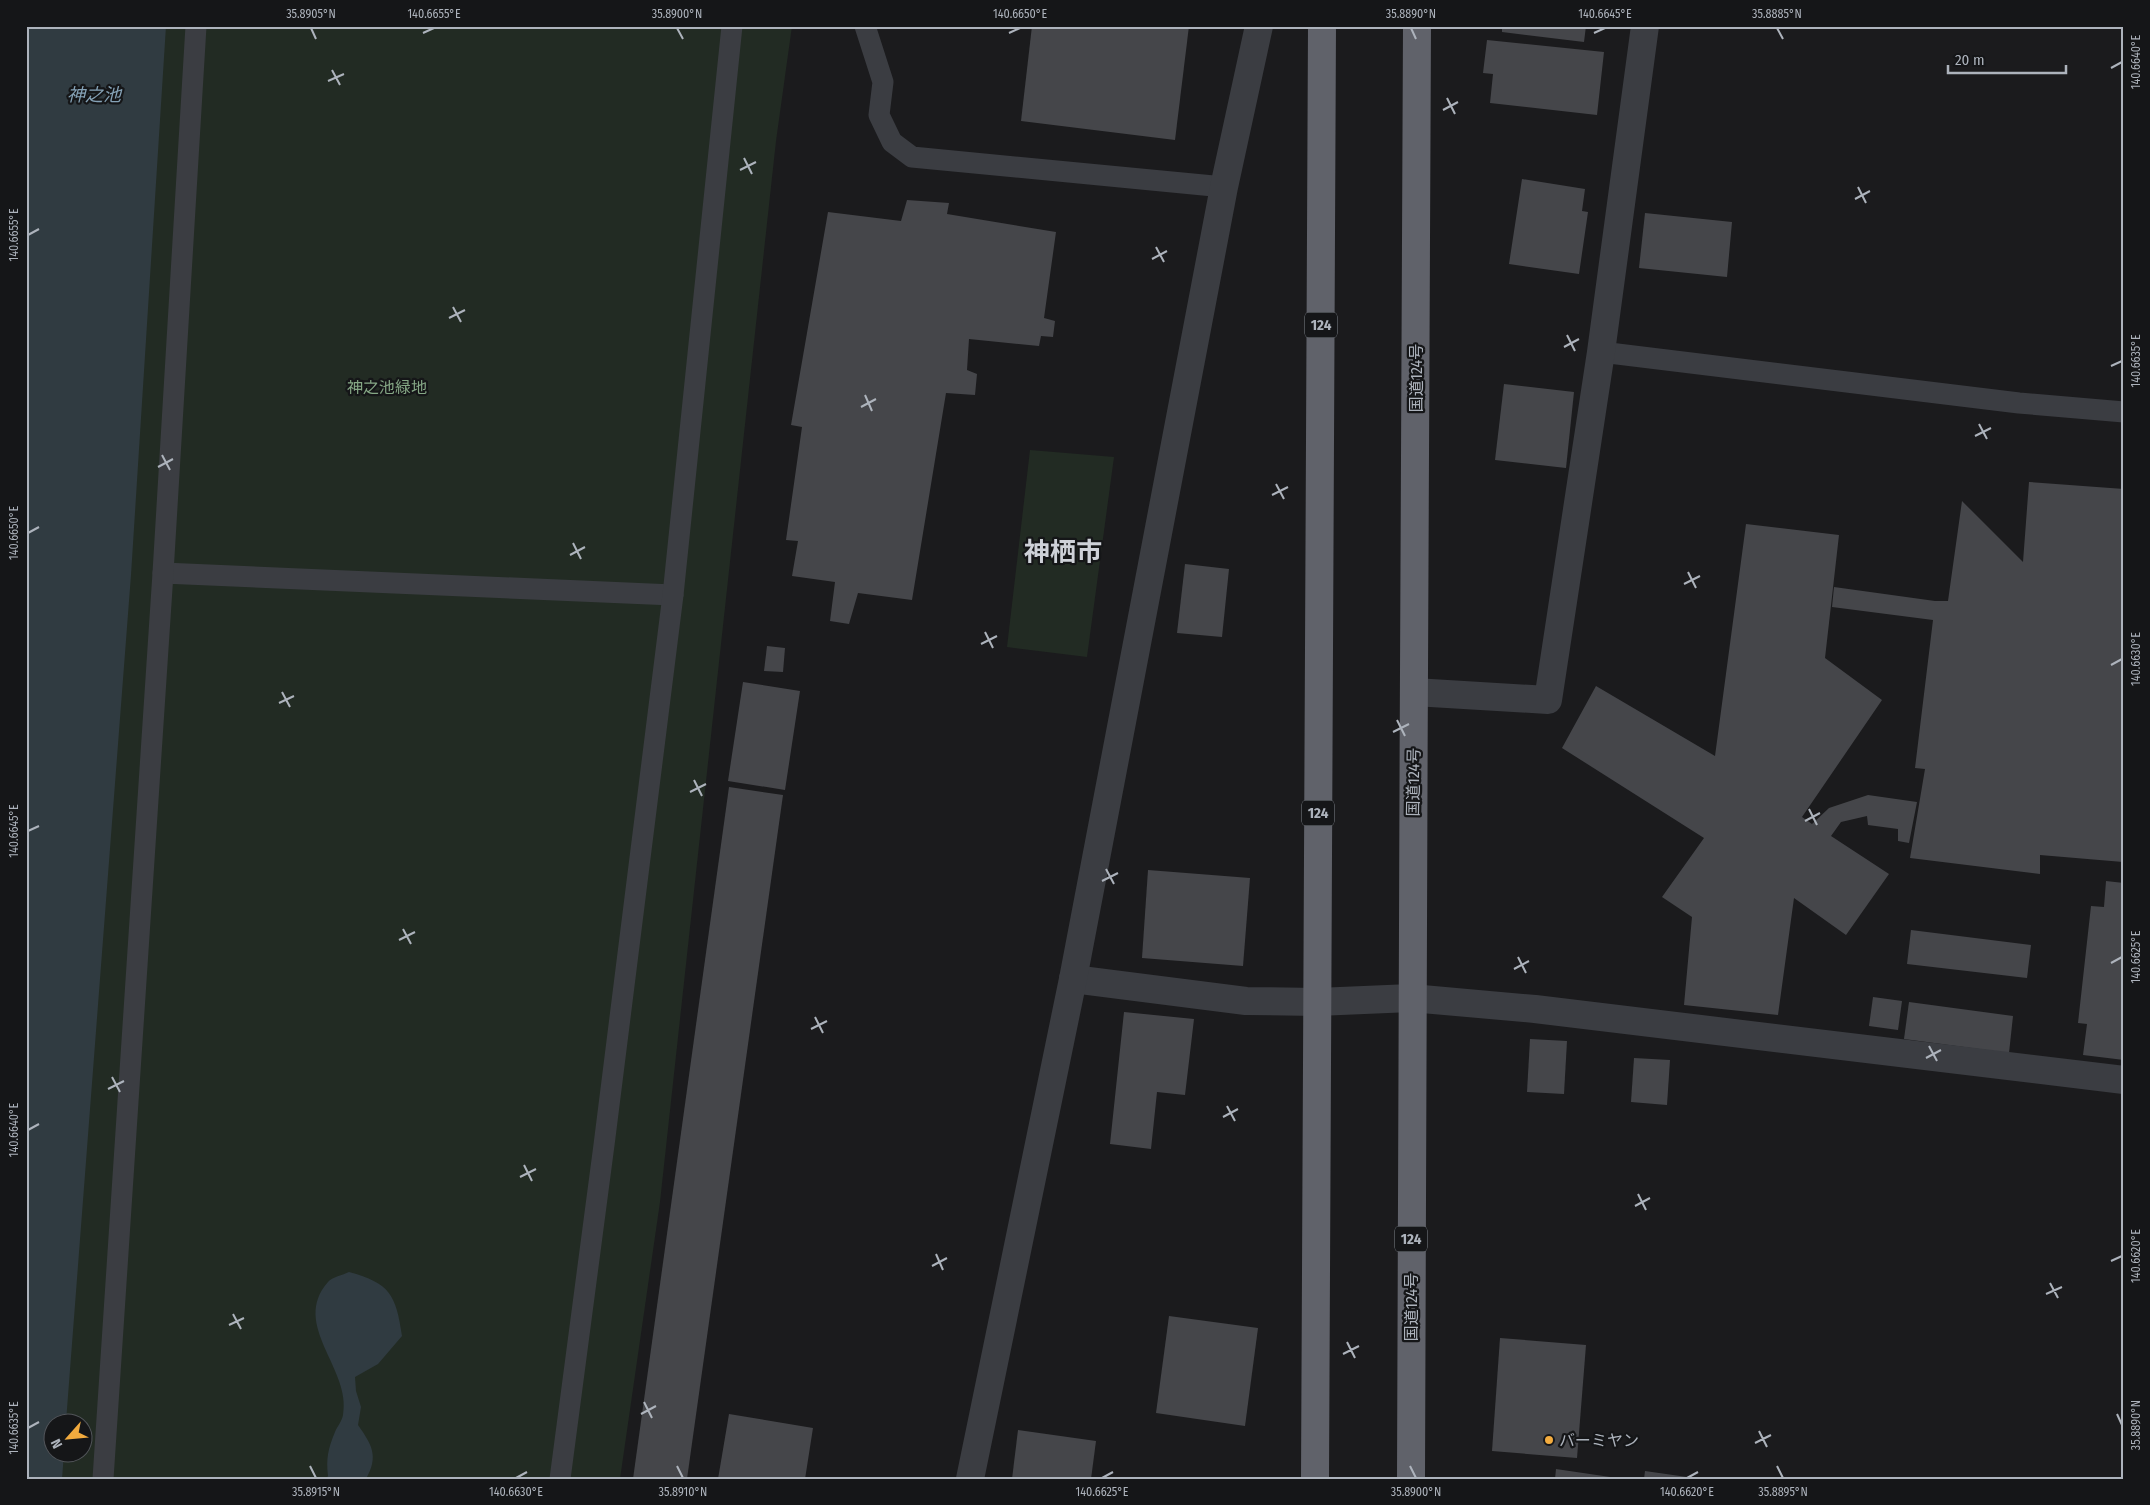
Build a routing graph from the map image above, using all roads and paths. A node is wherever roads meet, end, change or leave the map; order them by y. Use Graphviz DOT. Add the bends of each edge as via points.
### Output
graph roads {
  1 [pos="196,26"];
  2 [pos="732,26"];
  3 [pos="865,26"];
  4 [pos="1260,26"];
  5 [pos="1322,26"];
  6 [pos="1417,26"];
  7 [pos="1645,26"];
  8 [pos="1224,187"];
  9 [pos="1601,352"];
  10 [pos="2124,412"];
  11 [pos="163,573"];
  12 [pos="673,595"];
  13 [pos="1414,692"];
  14 [pos="1073,979"];
  15 [pos="1411,998"];
  16 [pos="1316,1002"];
  17 [pos="2124,1080"];
  18 [pos="103,1479"];
  19 [pos="560,1479"];
  20 [pos="970,1479"];
  21 [pos="1315,1479"];
  22 [pos="1411,1479"];
  1 -- 11 [label="lane"];
  2 -- 12 [label="lane"];
  3 -- 8 [label="lane" via="883,82 879,115 892,142 912,156"];
  4 -- 8 [label="street"];
  5 -- 16 [label="highway, 124"];
  6 -- 13 [label="highway, 国道124号 / 124"];
  7 -- 9 [label="street"];
  8 -- 14 [label="street"];
  9 -- 10 [label="lane" via="2019,403"];
  9 -- 13 [label="street" via="1548,700"];
  11 -- 12 [label="lane"];
  11 -- 18 [label="lane"];
  12 -- 19 [label="lane"];
  13 -- 15 [label="highway, 国道124号 / 124"];
  14 -- 16 [label="street" via="1246,1001"];
  14 -- 20 [label="street"];
  15 -- 16 [label="street"];
  15 -- 17 [label="street" via="1535,1009"];
  15 -- 22 [label="highway, 国道124号 / 124"];
  16 -- 21 [label="highway, 124"];
}
